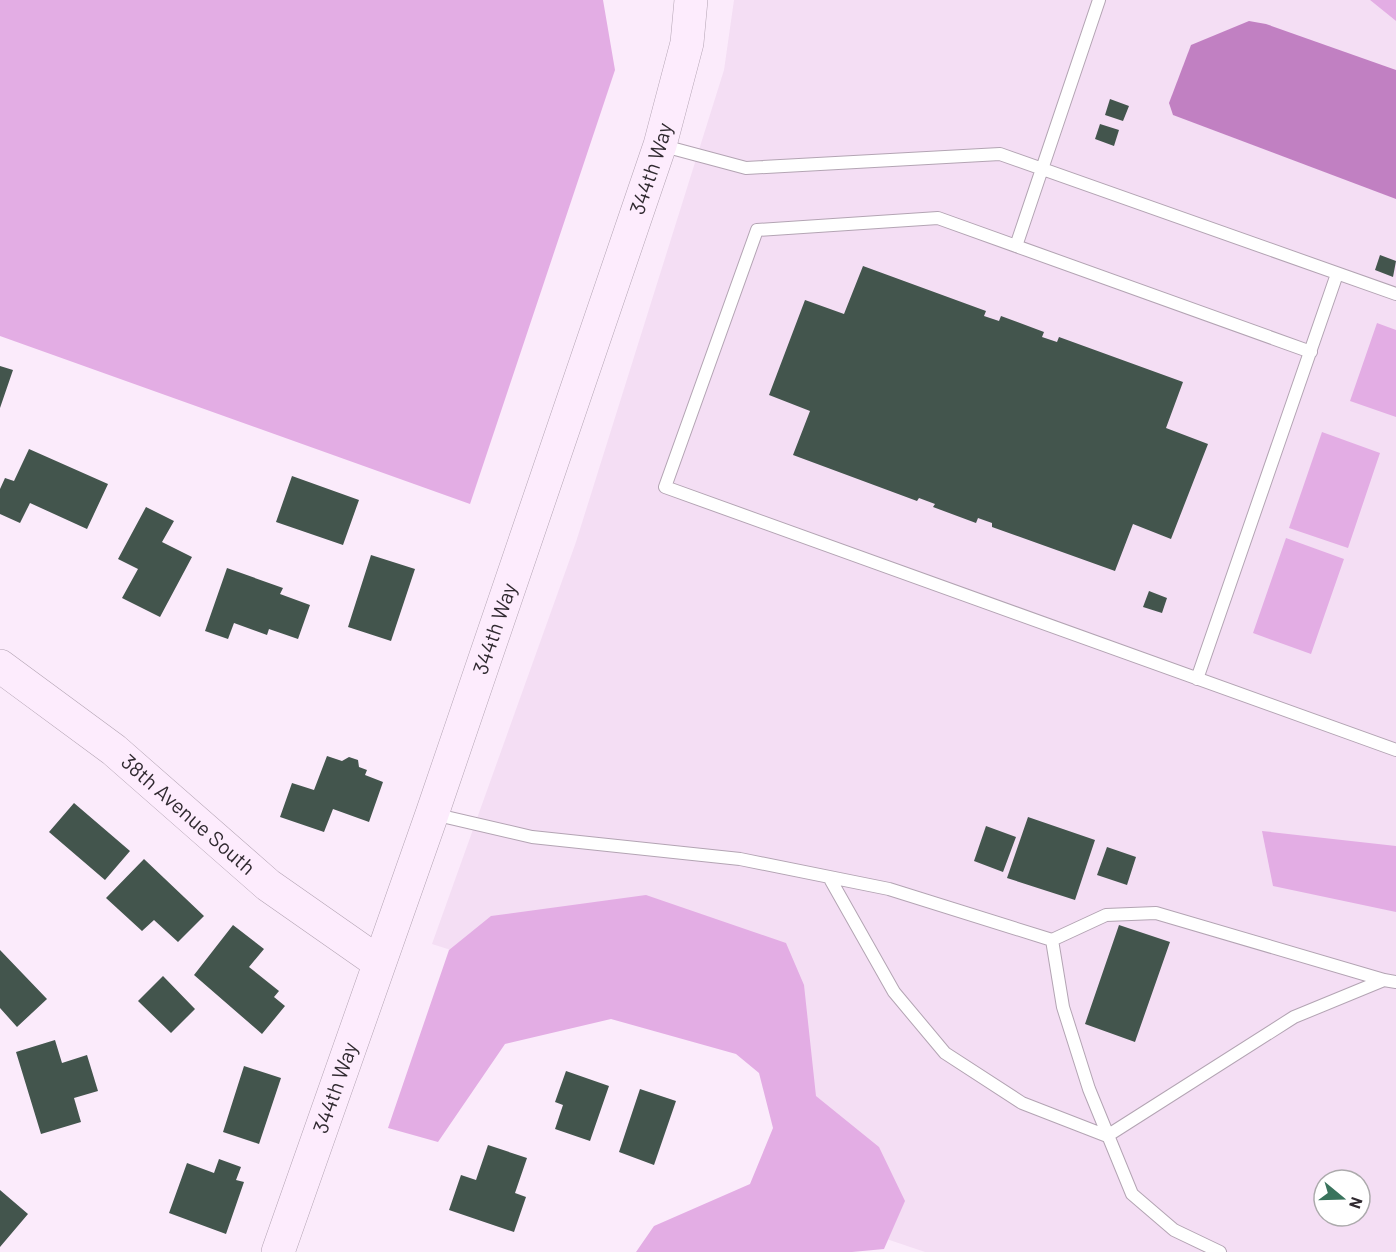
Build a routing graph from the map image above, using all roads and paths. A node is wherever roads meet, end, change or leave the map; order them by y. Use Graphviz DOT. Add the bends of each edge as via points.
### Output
graph roads {
  1 [pos="691,0"];
  2 [pos="1099,0"];
  3 [pos="660,145"];
  4 [pos="1042,168"];
  5 [pos="1016,246"];
  6 [pos="1337,273"];
  7 [pos="1396,294"];
  8 [pos="1311,352"];
  9 [pos="0,666"];
  10 [pos="1197,679"];
  11 [pos="1396,750"];
  12 [pos="432,814"];
  13 [pos="829,877"];
  14 [pos="1052,940"];
  15 [pos="378,962"];
  16 [pos="1390,981"];
  17 [pos="1107,1136"];
  18 [pos="278,1252"];
  19 [pos="1220,1252"];
  1 -- 3 [label="street, 344th Way" via="687,43"];
  2 -- 4 [label="lane"];
  3 -- 4 [label="lane" via="746,168 1000,154"];
  3 -- 12 [label="street, 344th Way"];
  4 -- 5 [label="lane"];
  4 -- 6 [label="lane"];
  5 -- 8 [label="lane"];
  5 -- 10 [label="lane" via="938,218 758,230 665,487"];
  6 -- 7 [label="lane"];
  6 -- 8 [label="lane"];
  8 -- 10 [label="lane"];
  9 -- 15 [label="street, 38th Avenue South" via="114,750 268,885"];
  10 -- 11 [label="lane"];
  12 -- 13 [label="lane" via="532,837 740,859"];
  12 -- 15 [label="street, 344th Way"];
  13 -- 14 [label="lane" via="958,908"];
  13 -- 17 [label="lane" via="894,992 945,1053 1022,1103"];
  14 -- 16 [label="lane" via="1106,915 1156,913"];
  14 -- 17 [label="lane" via="1063,1007"];
  15 -- 18 [label="street, 344th Way"];
  16 -- 17 [label="lane" via="1294,1017"];
  17 -- 19 [label="lane" via="1132,1194 1174,1230"];
}
